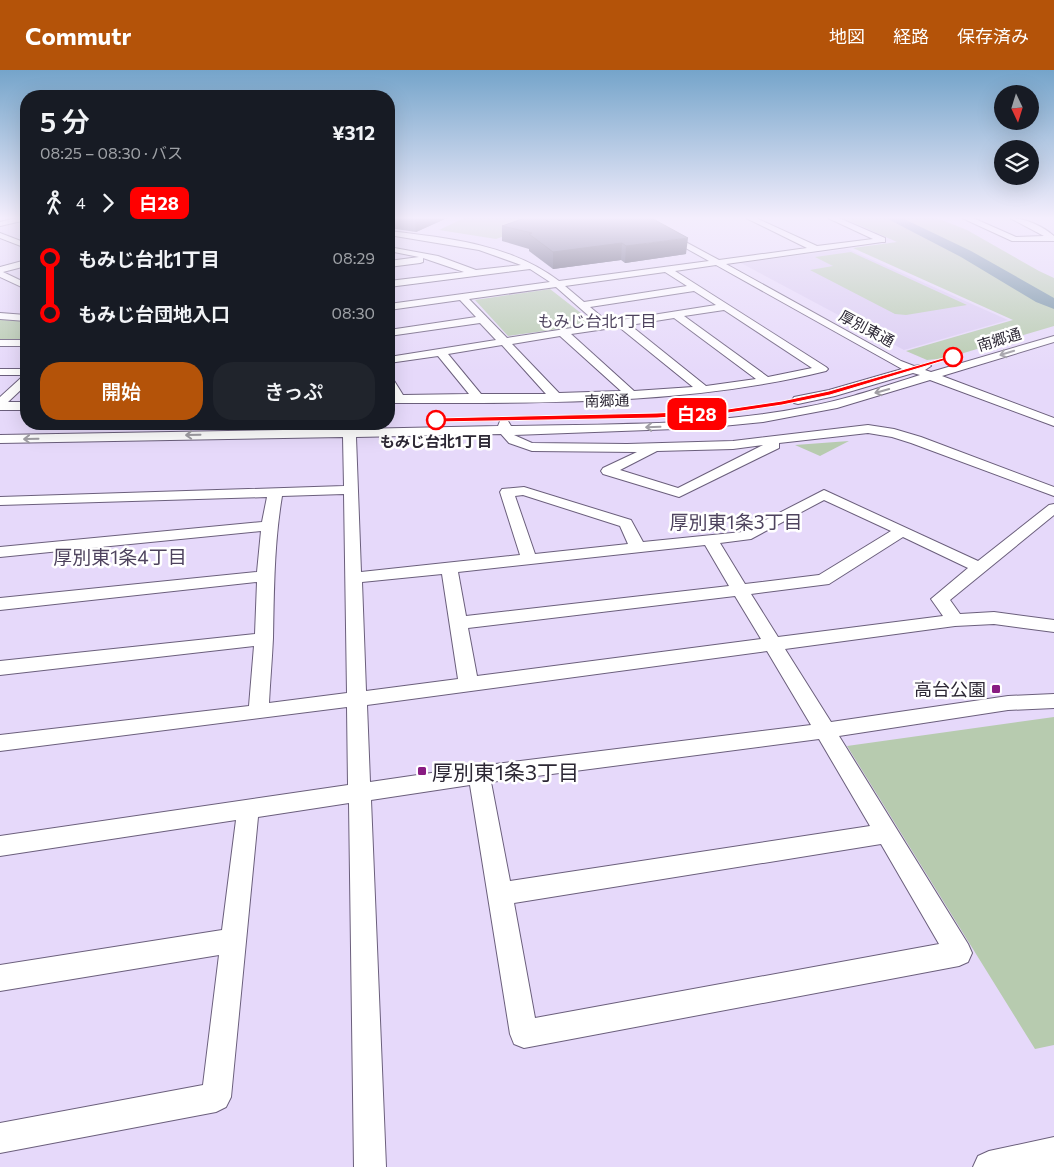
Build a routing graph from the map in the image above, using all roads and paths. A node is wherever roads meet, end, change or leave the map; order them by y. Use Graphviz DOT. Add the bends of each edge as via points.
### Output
graph roads {
  1 [pos="466,269"];
  2 [pos="506,269"];
  3 [pos="536,269"];
  4 [pos="674,269"];
  5 [pos="729,269"];
  6 [pos="742,269"];
  7 [pos="395,270"];
  8 [pos="668,270"];
  9 [pos="476,273"];
  10 [pos="0,274"];
  11 [pos="405,282"];
  12 [pos="20,283"];
  13 [pos="395,283"];
  14 [pos="557,285"];
  15 [pos="695,288"];
  16 [pos="462,297"];
  17 [pos="581,305"];
  18 [pos="395,306"];
  19 [pos="725,307"];
  20 [pos="676,315"];
  21 [pos="0,316"];
  22 [pos="20,318"];
  23 [pos="484,319"];
  24 [pos="622,324"];
  25 [pos="606,326"];
  26 [pos="1054,327"];
  27 [pos="395,331"];
  28 [pos="562,332"];
  29 [pos="1028,335"];
  30 [pos="1051,341"];
  31 [pos="0,342"];
  32 [pos="506,342"];
  33 [pos="20,343"];
  34 [pos="441,352"];
  35 [pos="395,359"];
  36 [pos="927,370"];
  37 [pos="0,372"];
  38 [pos="20,372"];
  39 [pos="766,382"];
  40 [pos="20,385"];
  41 [pos="704,390"];
  42 [pos="631,394"];
  43 [pos="555,396"];
  44 [pos="477,397"];
  45 [pos="395,399"];
  46 [pos="0,405"];
  47 [pos="20,406"];
  48 [pos="1054,415"];
  49 [pos="395,421"];
  50 [pos="1054,422"];
  51 [pos="504,424"];
  52 [pos="395,427"];
  53 [pos="0,428"];
  54 [pos="20,428"];
  55 [pos="286,430"];
  56 [pos="349,430"];
  57 [pos="0,439"];
  58 [pos="786,439"];
  59 [pos="657,447"];
  60 [pos="350,490"];
  61 [pos="1054,492"];
  62 [pos="275,493"];
  63 [pos="0,501"];
  64 [pos="1054,508"];
  65 [pos="269,526"];
  66 [pos="902,531"];
  67 [pos="710,540"];
  68 [pos="638,548"];
  69 [pos="0,552"];
  70 [pos="529,560"];
  71 [pos="980,568"];
  72 [pos="449,569"];
  73 [pos="265,576"];
  74 [pos="354,578"];
  75 [pos="740,590"];
  76 [pos="0,604"];
  77 [pos="955,620"];
  78 [pos="458,623"];
  79 [pos="1054,626"];
  80 [pos="264,639"];
  81 [pos="773,645"];
  82 [pos="0,668"];
  83 [pos="469,685"];
  84 [pos="358,699"];
  85 [pos="1054,701"];
  86 [pos="258,712"];
  87 [pos="825,731"];
  88 [pos="0,743"];
  89 [pos="479,776"];
  90 [pos="360,793"];
  91 [pos="248,810"];
  92 [pos="886,833"];
  93 [pos="0,846"];
  94 [pos="500,894"];
  95 [pos="234,940"];
  96 [pos="0,978"];
  97 [pos="0,1138"];
  98 [pos="1054,1152"];
  99 [pos="370,1167"];
  100 [pos="989,1167"];
  1 -- 9 [label="street"];
  2 -- 9 [label="street"];
  3 -- 14 [label="street"];
  4 -- 8 [label="street"];
  5 -- 36 [label="street, 厚別東通" via="825,324"];
  6 -- 36 [label="street, 厚別東通"];
  7 -- 11 [label="street"];
  8 -- 14 [label="street"];
  8 -- 15 [label="street"];
  9 -- 11 [label="street"];
  10 -- 12 [label="street"];
  11 -- 13 [label="street"];
  14 -- 16 [label="street"];
  14 -- 17 [label="street"];
  15 -- 17 [label="street"];
  15 -- 19 [label="street"];
  16 -- 18 [label="street"];
  16 -- 23 [label="street"];
  17 -- 25 [label="street"];
  19 -- 20 [label="street"];
  19 -- 39 [label="street" via="822,369"];
  20 -- 24 [label="street"];
  20 -- 39 [label="street"];
  21 -- 22 [label="street"];
  23 -- 27 [label="street"];
  23 -- 32 [label="street"];
  24 -- 25 [label="street"];
  24 -- 41 [label="street"];
  25 -- 28 [label="street"];
  26 -- 29 [label="street, 南郷通"];
  28 -- 32 [label="street"];
  28 -- 42 [label="street"];
  30 -- 36 [label="street, 南郷通, one-way"];
  31 -- 33 [label="street"];
  32 -- 34 [label="street"];
  32 -- 43 [label="street"];
  34 -- 35 [label="street"];
  34 -- 44 [label="street"];
  36 -- 48 [label="street, 厚別東通"];
  36 -- 50 [label="street, 厚別東通"];
  36 -- 51 [label="street, 南郷通" via="810,398 738,410"];
  36 -- 51 [label="street, 南郷通, one-way" via="833,405 763,418 662,426"];
  37 -- 38 [label="street"];
  39 -- 41 [label="street"];
  40 -- 46 [label="street"];
  41 -- 42 [label="street"];
  42 -- 43 [label="street"];
  43 -- 44 [label="street"];
  44 -- 45 [label="street"];
  46 -- 47 [label="street"];
  49 -- 51 [label="street, 南郷通"];
  51 -- 52 [label="street, 南郷通"];
  51 -- 59 [label="street" via="510,439 532,447"];
  53 -- 54 [label="street"];
  55 -- 57 [label="street, 南郷通, one-way"];
  56 -- 60 [label="street"];
  58 -- 59 [label="street" via="733,445"];
  58 -- 59 [label="street" via="679,493 608,471"];
  58 -- 61 [label="street" via="868,429 894,433"];
  60 -- 62 [label="street"];
  60 -- 74 [label="street"];
  62 -- 63 [label="street"];
  62 -- 65 [label="street"];
  64 -- 71 [label="street"];
  65 -- 69 [label="street"];
  65 -- 73 [label="street"];
  66 -- 67 [label="street" via="824,494 746,536"];
  66 -- 71 [label="street"];
  66 -- 75 [label="street" via="823,580"];
  67 -- 68 [label="street"];
  67 -- 75 [label="street"];
  68 -- 70 [label="street"];
  68 -- 70 [label="street" via="626,523 524,491 507,492"];
  70 -- 72 [label="street"];
  71 -- 77 [label="street" via="940,599"];
  72 -- 74 [label="street"];
  72 -- 78 [label="street"];
  73 -- 76 [label="street"];
  73 -- 80 [label="street"];
  74 -- 84 [label="street"];
  75 -- 78 [label="street"];
  75 -- 81 [label="street"];
  77 -- 79 [label="street" via="994,618"];
  77 -- 81 [label="street"];
  78 -- 83 [label="street"];
  80 -- 82 [label="street"];
  80 -- 86 [label="street"];
  81 -- 83 [label="street"];
  81 -- 87 [label="street"];
  83 -- 84 [label="street"];
  84 -- 86 [label="street"];
  84 -- 90 [label="street"];
  85 -- 87 [label="street" via="1008,704"];
  86 -- 88 [label="street"];
  87 -- 89 [label="street"];
  87 -- 92 [label="street"];
  89 -- 90 [label="street"];
  89 -- 94 [label="street"];
  90 -- 91 [label="street"];
  90 -- 99 [label="street"];
  91 -- 93 [label="street"];
  91 -- 95 [label="street"];
  92 -- 94 [label="street"];
  92 -- 94 [label="street" via="959,954 524,1034"];
  95 -- 96 [label="street"];
  95 -- 97 [label="street" via="216,1097"];
  98 -- 100 [label="street"];
}
